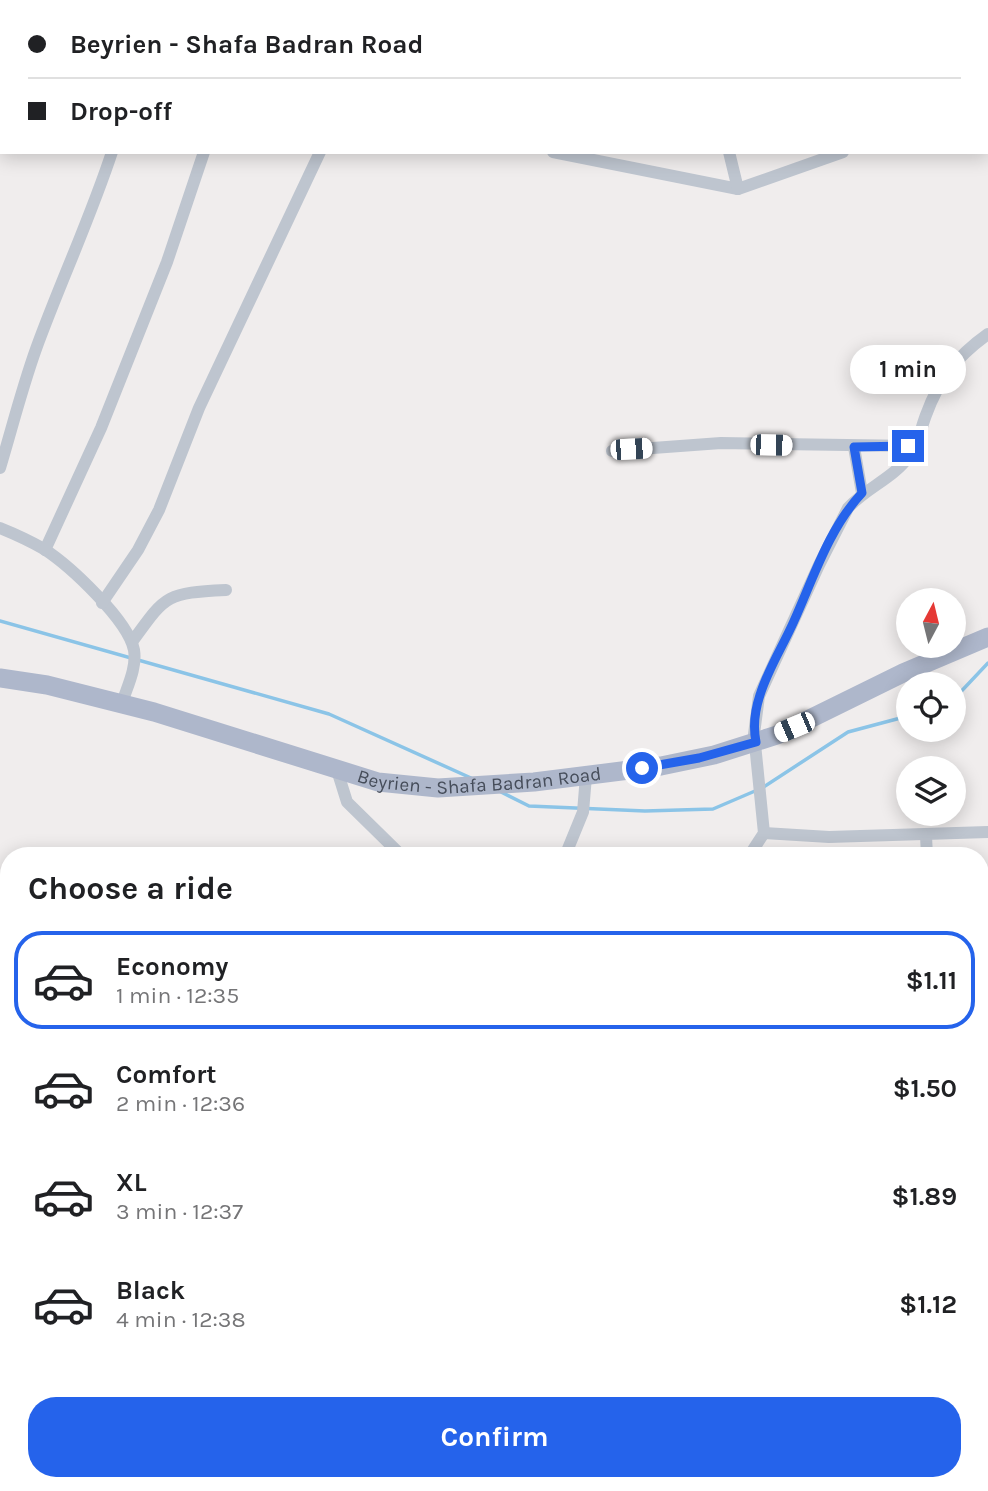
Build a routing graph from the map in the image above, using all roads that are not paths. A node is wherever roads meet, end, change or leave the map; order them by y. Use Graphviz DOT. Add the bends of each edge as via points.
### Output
graph roads {
  1 [pos="111,154"];
  2 [pos="203,154"];
  3 [pos="319,154"];
  4 [pos="563,154"];
  5 [pos="729,154"];
  6 [pos="837,154"];
  7 [pos="738,189"];
  8 [pos="988,334"];
  9 [pos="915,446"];
  10 [pos="854,447"];
  11 [pos="612,451"];
  12 [pos="0,467"];
  13 [pos="862,493"];
  14 [pos="0,528"];
  15 [pos="45,550"];
  16 [pos="226,590"];
  17 [pos="103,603"];
  18 [pos="988,637"];
  19 [pos="132,642"];
  20 [pos="0,678"];
  21 [pos="122,704"];
  22 [pos="756,742"];
  23 [pos="337,770"];
  24 [pos="586,776"];
  25 [pos="988,832"];
  26 [pos="764,833"];
  27 [pos="926,836"];
  28 [pos="393,847"];
  29 [pos="569,847"];
  30 [pos="755,847"];
  31 [pos="927,847"];
  1 -- 12 [label="street" via="37,345"];
  2 -- 15 [label="street" via="167,262 101,428"];
  3 -- 17 [label="street" via="199,408 159,510"];
  4 -- 7 [label="street"];
  5 -- 7 [label="street"];
  6 -- 7 [label="street"];
  8 -- 9 [label="street" via="949,367"];
  9 -- 10 [label="street"];
  9 -- 13 [label="street" via="896,472"];
  10 -- 11 [label="street" via="721,443"];
  10 -- 13 [label="street"];
  13 -- 22 [label="street" via="834,534 759,696"];
  14 -- 15 [label="street"];
  15 -- 17 [label="street"];
  16 -- 19 [label="street" via="165,600"];
  17 -- 19 [label="street"];
  18 -- 22 [label="main road, Beyrien - Shafa Badran Road"];
  19 -- 21 [label="street" via="134,658"];
  20 -- 21 [label="main road, Beyrien - Shafa Badran Road"];
  21 -- 23 [label="main road, Beyrien - Shafa Badran Road"];
  22 -- 24 [label="main road, Beyrien - Shafa Badran Road" via="684,762"];
  22 -- 26 [label="street"];
  23 -- 24 [label="main road, Beyrien - Shafa Badran Road" via="378,782 438,788"];
  23 -- 28 [label="street" via="347,802"];
  24 -- 29 [label="street" via="583,813"];
  25 -- 27 [label="street"];
  26 -- 27 [label="street"];
  26 -- 30 [label="street"];
  27 -- 31 [label="street"];
}
